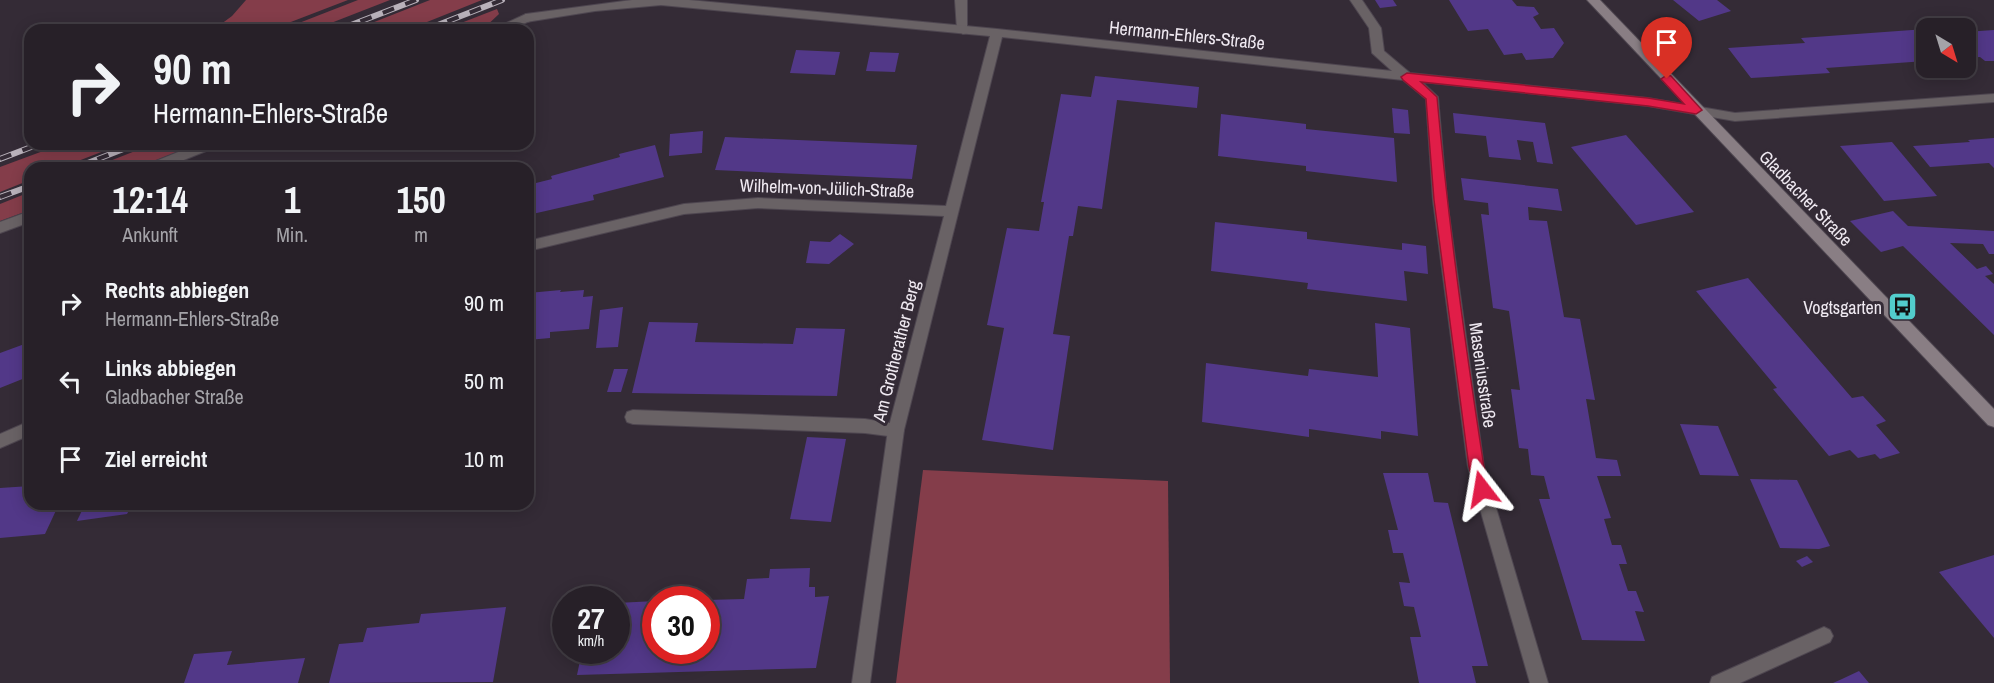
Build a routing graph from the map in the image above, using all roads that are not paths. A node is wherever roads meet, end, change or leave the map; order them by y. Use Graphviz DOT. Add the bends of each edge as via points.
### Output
graph roads {
  1 [pos="961,0"];
  2 [pos="1356,0"];
  3 [pos="1593,0"];
  4 [pos="512,24"];
  5 [pos="963,30"];
  6 [pos="997,33"];
  7 [pos="1407,77"];
  8 [pos="1994,98"];
  9 [pos="1696,110"];
  10 [pos="197,150"];
  11 [pos="166,162"];
  12 [pos="950,211"];
  13 [pos="24,218"];
  14 [pos="0,228"];
  15 [pos="534,245"];
  16 [pos="633,417"];
  17 [pos="1994,420"];
  18 [pos="896,430"];
  19 [pos="24,431"];
  20 [pos="0,441"];
  21 [pos="1824,636"];
  22 [pos="861,683"];
  23 [pos="1539,683"];
  24 [pos="1719,683"];
  1 -- 5 [label="street"];
  2 -- 7 [label="street" via="1375,28 1378,53"];
  3 -- 9 [label="street, Gladbacher Straße"];
  4 -- 5 [label="street, Hermann-Ehlers-Straße" via="595,7 661,1"];
  5 -- 6 [label="street, Hermann-Ehlers-Straße"];
  6 -- 7 [label="street, Hermann-Ehlers-Straße"];
  6 -- 12 [label="street, Am Grotherather Berg"];
  7 -- 9 [label="street, Hermann-Ehlers-Straße"];
  7 -- 23 [label="street, Maseniusstraße" via="1432,97 1440,200 1476,467"];
  8 -- 9 [label="street" via="1735,117"];
  9 -- 17 [label="street, Gladbacher Straße"];
  10 -- 11 [label="street"];
  12 -- 15 [label="street, Wilhelm-von-Jülich-Straße" via="758,203 705,207"];
  12 -- 18 [label="street, Am Grotherather Berg"];
  13 -- 14 [label="street"];
  16 -- 18 [label="street"];
  18 -- 22 [label="street, Am Grotherather Berg"];
  19 -- 20 [label="street"];
  21 -- 24 [label="street"];
}
